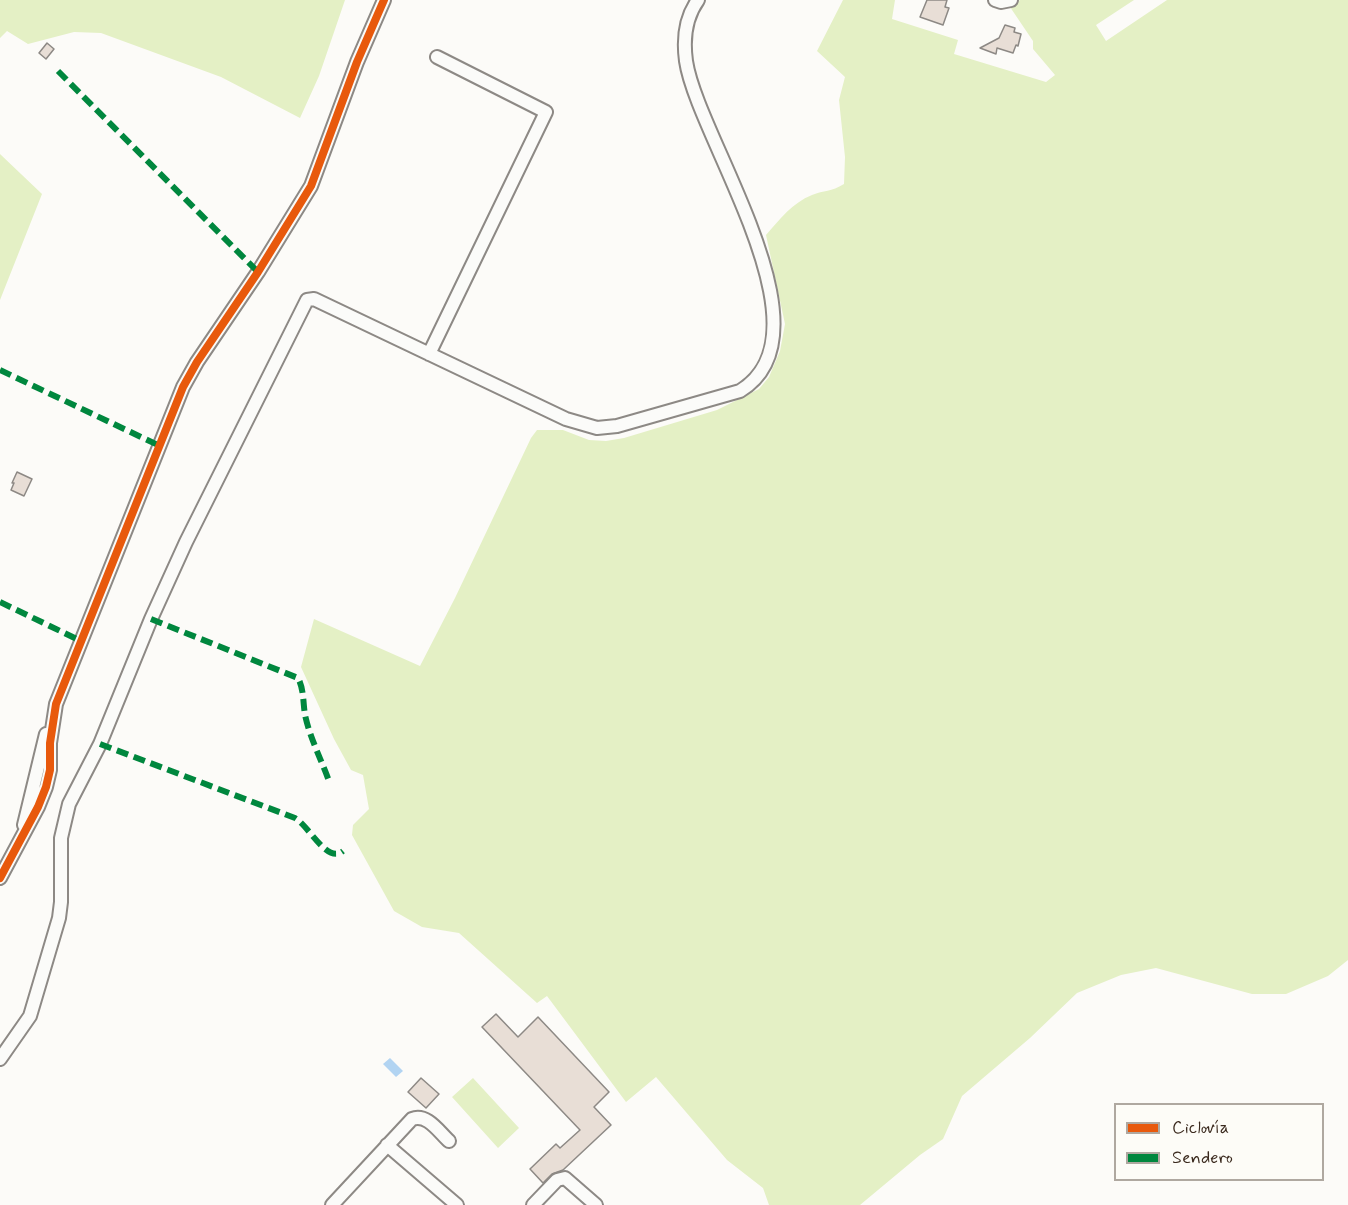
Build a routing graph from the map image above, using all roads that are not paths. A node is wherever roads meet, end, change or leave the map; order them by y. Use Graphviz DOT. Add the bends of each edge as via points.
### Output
graph roads {
  1 [pos="384,0"];
  2 [pos="698,0"];
  3 [pos="995,0"];
  4 [pos="1011,0"];
  5 [pos="437,57"];
  6 [pos="429,354"];
  7 [pos="0,878"];
  8 [pos="0,1059"];
  9 [pos="449,1141"];
  10 [pos="387,1145"];
  11 [pos="332,1205"];
  12 [pos="457,1205"];
  13 [pos="533,1205"];
  14 [pos="596,1205"];
  1 -- 7 [label="street" via="311,186 183,387 56,704 46,787"];
  2 -- 6 [label="street" via="685,29 686,62 695,94 754,234 773,312 774,336 755,380 740,391 617,426 597,428 566,419"];
  3 -- 4 [label="street"];
  5 -- 6 [label="street" via="546,112"];
  6 -- 8 [label="street" via="314,299 307,300 186,542 100,744 69,804 61,838 58,918 30,1016"];
  9 -- 10 [label="street" via="426,1120 416,1117"];
  10 -- 11 [label="street"];
  10 -- 12 [label="street"];
  13 -- 14 [label="street" via="557,1180 565,1178"];
}
